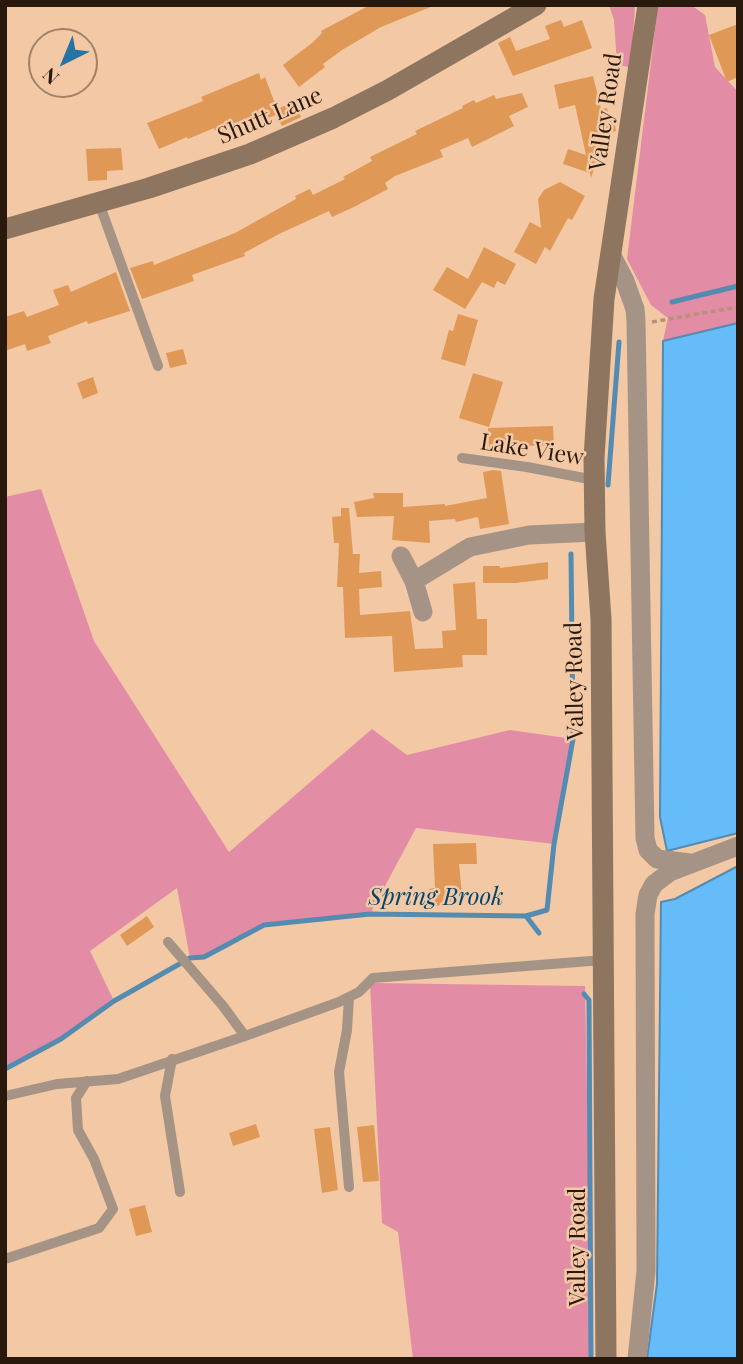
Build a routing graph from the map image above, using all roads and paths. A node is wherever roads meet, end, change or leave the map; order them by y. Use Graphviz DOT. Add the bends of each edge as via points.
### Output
graph roads {
  1 [pos="536,5"];
  2 [pos="648,5"];
  3 [pos="99,203"];
  4 [pos="5,229"];
  5 [pos="612,256"];
  6 [pos="738,307"];
  7 [pos="636,321"];
  8 [pos="158,366"];
  9 [pos="462,458"];
  10 [pos="594,480"];
  11 [pos="595,531"];
  12 [pos="401,556"];
  13 [pos="414,581"];
  14 [pos="423,612"];
  15 [pos="738,846"];
  16 [pos="690,863"];
  17 [pos="168,942"];
  18 [pos="603,960"];
  19 [pos="349,997"];
  20 [pos="245,1036"];
  21 [pos="173,1059"];
  22 [pos="87,1081"];
  23 [pos="5,1096"];
  24 [pos="349,1187"];
  25 [pos="180,1192"];
  26 [pos="5,1259"];
  27 [pos="606,1359"];
  28 [pos="637,1359"];
  1 -- 3 [label="street, Shutt Lane" via="333,118 214,167"];
  2 -- 5 [label="street, Valley Road"];
  3 -- 4 [label="street, Shutt Lane"];
  3 -- 8 [label="lane"];
  5 -- 7 [label="street" via="625,281"];
  5 -- 10 [label="street, Valley Road" via="604,299"];
  6 -- 7 [label="path"];
  7 -- 16 [label="street" via="645,838 657,859"];
  9 -- 10 [label="lane, Lake View"];
  10 -- 11 [label="street, Valley Road"];
  11 -- 13 [label="street" via="529,535 470,547"];
  11 -- 18 [label="street, Valley Road" via="601,619"];
  12 -- 13 [label="street"];
  13 -- 14 [label="street"];
  15 -- 16 [label="street"];
  16 -- 28 [label="street" via="654,884 645,914 646,1271"];
  17 -- 20 [label="lane"];
  18 -- 19 [label="lane" via="390,975 373,978"];
  18 -- 27 [label="street, Valley Road"];
  19 -- 20 [label="lane"];
  19 -- 24 [label="lane" via="339,1072"];
  20 -- 21 [label="lane"];
  21 -- 22 [label="lane" via="118,1079"];
  21 -- 25 [label="lane" via="165,1096"];
  22 -- 23 [label="lane"];
  22 -- 26 [label="lane" via="76,1098 78,1130 113,1209 99,1228"];
}
